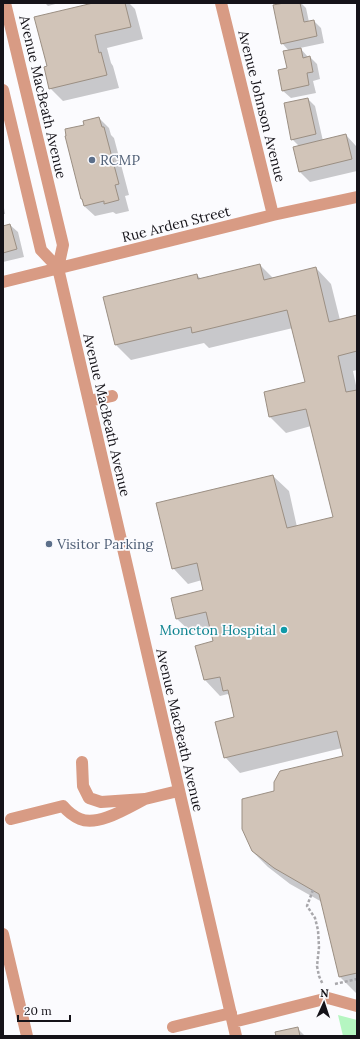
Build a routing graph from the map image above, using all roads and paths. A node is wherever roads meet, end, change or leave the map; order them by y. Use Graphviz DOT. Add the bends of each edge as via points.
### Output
graph roads {
  1 [pos="5,3"];
  2 [pos="221,3"];
  3 [pos="26,91"];
  4 [pos="4,93"];
  5 [pos="357,197"];
  6 [pos="273,215"];
  7 [pos="58,268"];
  8 [pos="3,282"];
  9 [pos="112,396"];
  10 [pos="89,401"];
  11 [pos="82,762"];
  12 [pos="178,791"];
  13 [pos="145,799"];
  14 [pos="11,819"];
  15 [pos="313,890"];
  16 [pos="3,934"];
  17 [pos="357,979"];
  18 [pos="330,985"];
  19 [pos="324,986"];
  20 [pos="357,1006"];
  21 [pos="232,1018"];
  22 [pos="173,1027"];
  23 [pos="27,1036"];
  24 [pos="236,1036"];
  1 -- 3 [label="street, Avenue MacBeath Avenue"];
  2 -- 6 [label="street, Avenue Johnson Avenue"];
  3 -- 4 [label="street"];
  3 -- 7 [label="street, Avenue MacBeath Avenue" via="63,245"];
  4 -- 7 [label="street" via="41,250"];
  5 -- 6 [label="street, Rue Arden Street"];
  6 -- 7 [label="street, Rue Arden Street"];
  7 -- 8 [label="street, Rue Arden Street"];
  7 -- 10 [label="street, Avenue MacBeath Avenue"];
  9 -- 10 [label="street"];
  10 -- 12 [label="street, Avenue MacBeath Avenue"];
  11 -- 13 [label="street" via="83,786 90,798 101,802"];
  12 -- 13 [label="street"];
  12 -- 21 [label="street, Avenue MacBeath Avenue"];
  13 -- 14 [label="street" via="104,819 92,821 82,820 63,806"];
  15 -- 19 [label="path" via="307,906 315,918 318,930 317,966"];
  16 -- 23 [label="street"];
  17 -- 18 [label="path"];
  20 -- 21 [label="street" via="328,998"];
  21 -- 22 [label="street"];
  21 -- 24 [label="street, Avenue MacBeath Avenue"];
}
